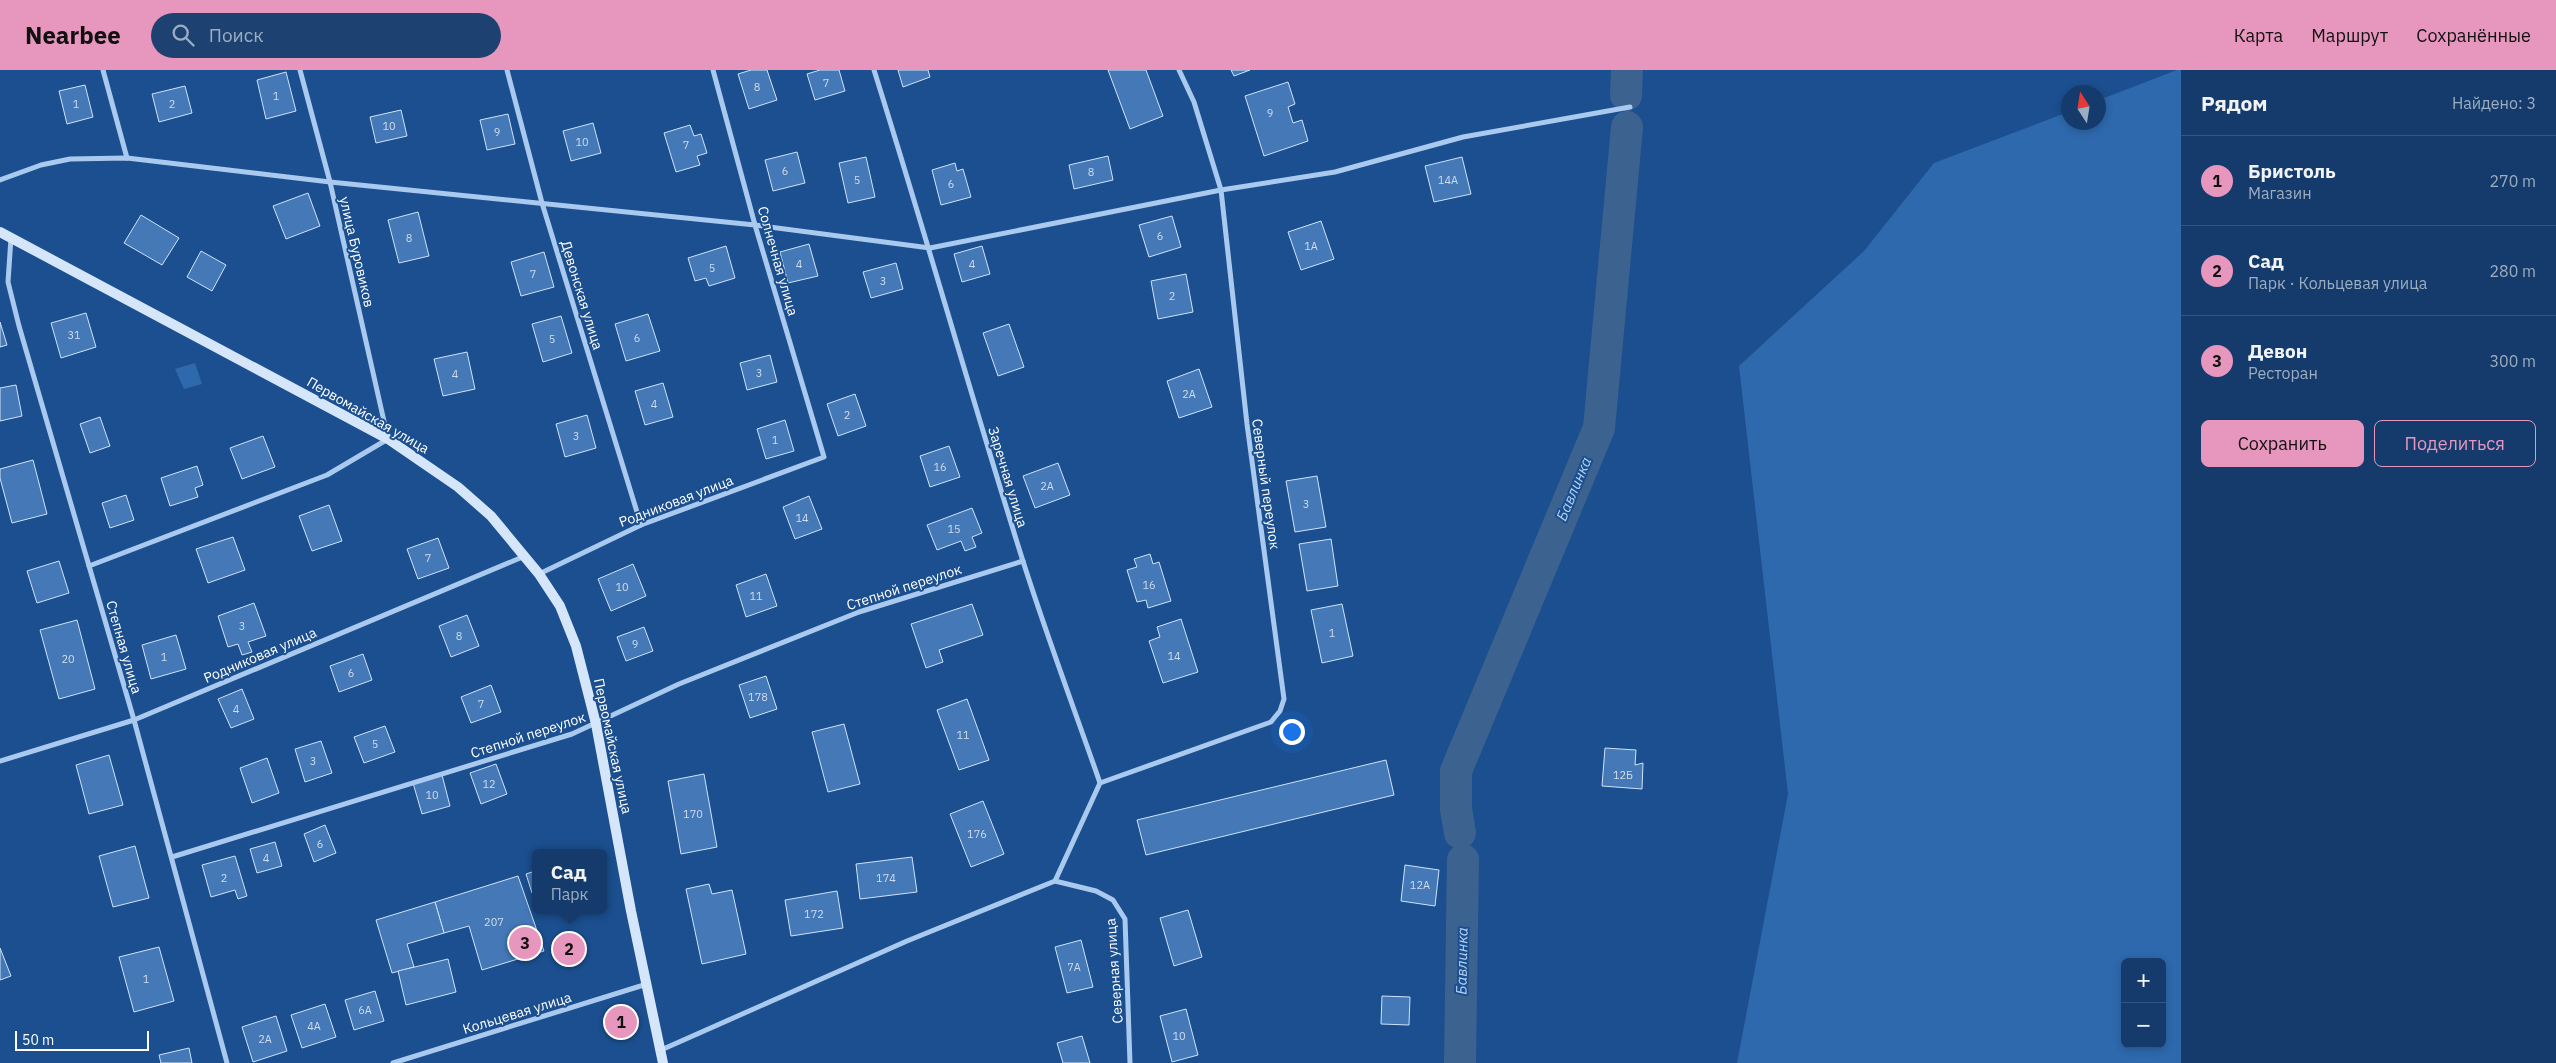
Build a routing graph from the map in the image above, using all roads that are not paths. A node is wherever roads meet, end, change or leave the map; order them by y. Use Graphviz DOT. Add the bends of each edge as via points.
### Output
graph roads {
  1 [pos="103,70"];
  2 [pos="300,70"];
  3 [pos="508,70"];
  4 [pos="713,70"];
  5 [pos="874,70"];
  6 [pos="1179,70"];
  7 [pos="1630,107"];
  8 [pos="127,158"];
  9 [pos="0,180"];
  10 [pos="330,182"];
  11 [pos="1221,190"];
  12 [pos="542,203"];
  13 [pos="755,225"];
  14 [pos="0,232"];
  15 [pos="11,238"];
  16 [pos="930,248"];
  17 [pos="388,439"];
  18 [pos="824,457"];
  19 [pos="641,525"];
  20 [pos="525,556"];
  21 [pos="1023,561"];
  22 [pos="89,566"];
  23 [pos="539,574"];
  24 [pos="134,720"];
  25 [pos="596,724"];
  26 [pos="0,761"];
  27 [pos="1100,783"];
  28 [pos="172,857"];
  29 [pos="1055,881"];
  30 [pos="647,984"];
  31 [pos="660,1050"];
  32 [pos="227,1063"];
  33 [pos="393,1063"];
  34 [pos="663,1063"];
  35 [pos="1130,1063"];
  1 -- 8 [label="street"];
  2 -- 10 [label="street, улица Буровиков"];
  3 -- 12 [label="street, Девонская улица"];
  4 -- 13 [label="street, Солнечная улица"];
  5 -- 16 [label="street, Заречная улица"];
  6 -- 11 [label="street, Северный переулок" via="1194,102"];
  7 -- 11 [label="street" via="1463,136 1335,172"];
  8 -- 9 [label="street" via="70,159"];
  8 -- 10 [label="street"];
  10 -- 12 [label="street"];
  10 -- 17 [label="street, улица Буровиков"];
  11 -- 16 [label="street"];
  11 -- 27 [label="street, Северный переулок" via="1247,424 1284,699 1271,722"];
  12 -- 13 [label="street"];
  12 -- 19 [label="street, Девонская улица"];
  13 -- 16 [label="street"];
  13 -- 18 [label="street, Солнечная улица"];
  14 -- 15 [label="street, Первомайская улица"];
  15 -- 17 [label="street, Первомайская улица"];
  15 -- 22 [label="street, Степная улица" via="8,282"];
  16 -- 21 [label="street, Заречная улица"];
  17 -- 20 [label="street, Первомайская улица" via="458,486 491,516"];
  17 -- 22 [label="street" via="327,475"];
  18 -- 19 [label="street, Родниковая улица"];
  19 -- 23 [label="street, Родниковая улица"];
  20 -- 23 [label="street, Первомайская улица"];
  20 -- 24 [label="street, Родниковая улица"];
  21 -- 25 [label="street, Степной переулок" via="860,612 679,684"];
  21 -- 27 [label="street, Заречная улица"];
  22 -- 24 [label="street, Степная улица"];
  23 -- 25 [label="street, Первомайская улица" via="560,606 576,646"];
  24 -- 26 [label="street, Родниковая улица"];
  24 -- 28 [label="street, Степная улица"];
  25 -- 28 [label="street, Степной переулок"];
  25 -- 30 [label="street, Первомайская улица"];
  27 -- 29 [label="street"];
  28 -- 32 [label="street, Степная улица"];
  29 -- 31 [label="street" via="907,941"];
  29 -- 35 [label="street, Северная улица" via="1096,891 1113,900 1124,919"];
  30 -- 31 [label="street, Первомайская улица"];
  30 -- 33 [label="street, Кольцевая улица"];
  31 -- 34 [label="street, Первомайская улица"];
}
